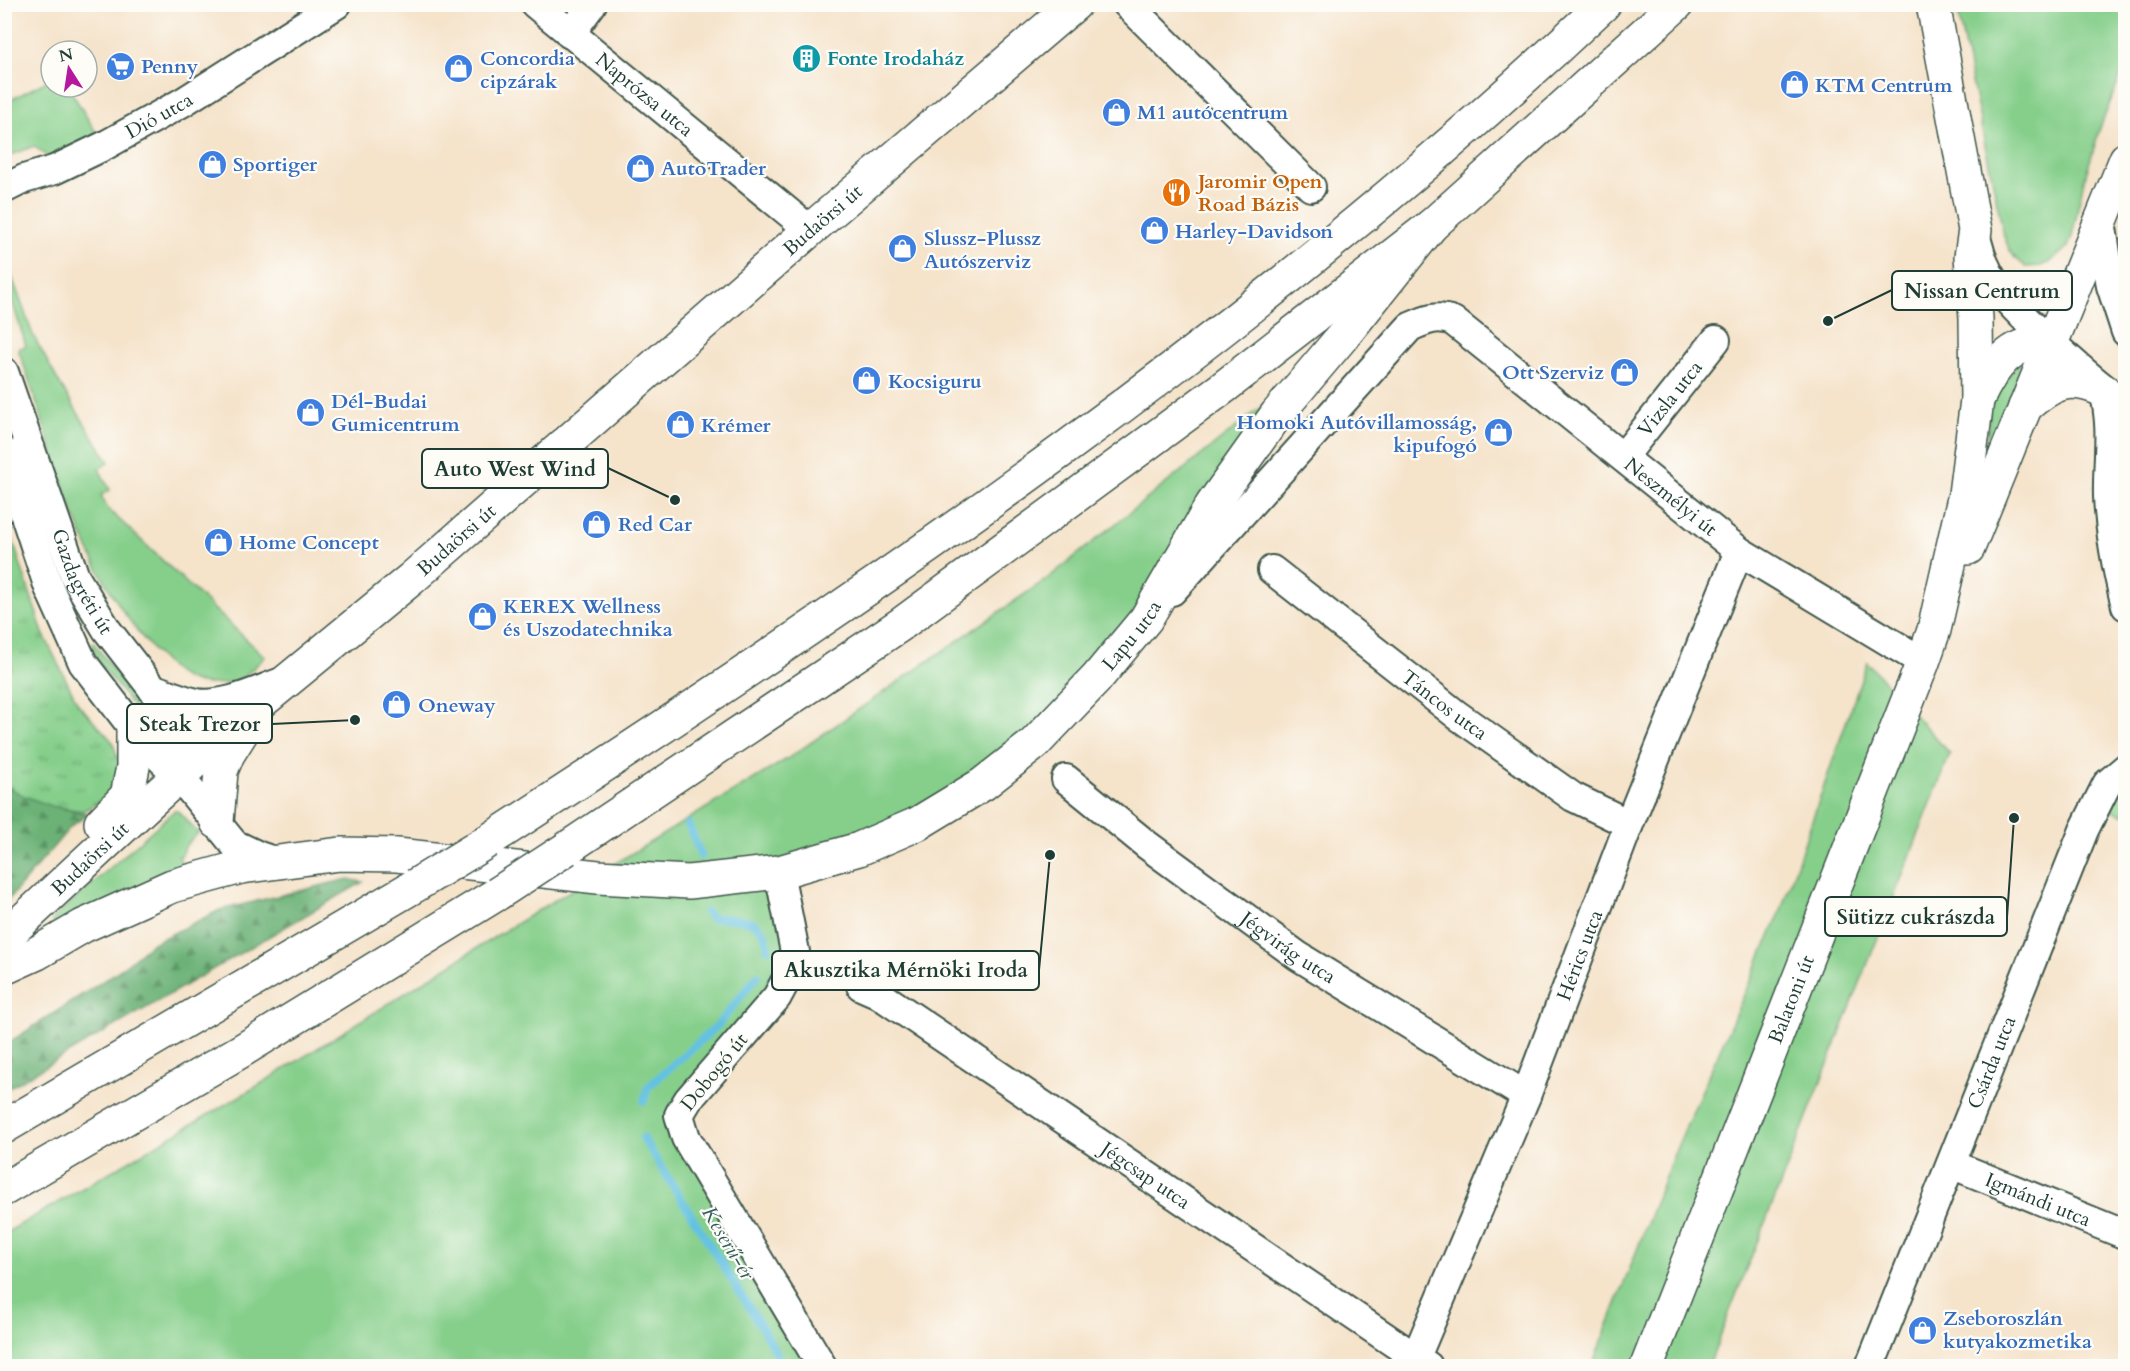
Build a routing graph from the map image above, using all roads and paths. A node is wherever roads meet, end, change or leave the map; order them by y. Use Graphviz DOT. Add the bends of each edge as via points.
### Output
graph roads {
  1 [pos="337,4"];
  2 [pos="535,4"];
  3 [pos="592,4"];
  4 [pos="1075,4"];
  5 [pos="1128,4"];
  6 [pos="1604,4"];
  7 [pos="1677,4"];
  8 [pos="1933,4"];
  9 [pos="570,34"];
  10 [pos="2126,159"];
  11 [pos="1311,187"];
  12 [pos="4,189"];
  13 [pos="2101,221"];
  14 [pos="1431,226"];
  15 [pos="810,230"];
  16 [pos="1975,230"];
  17 [pos="1429,318"];
  18 [pos="2126,333"];
  19 [pos="1716,340"];
  20 [pos="2051,342"];
  21 [pos="4,372"];
  22 [pos="2115,398"];
  23 [pos="1977,400"];
  24 [pos="2025,407"];
  25 [pos="4,452"];
  26 [pos="1623,457"];
  27 [pos="2120,531"];
  28 [pos="1739,551"];
  29 [pos="1272,570"];
  30 [pos="2126,606"];
  31 [pos="1146,619"];
  32 [pos="1934,630"];
  33 [pos="1923,662"];
  34 [pos="289,679"];
  35 [pos="152,688"];
  36 [pos="260,703"];
  37 [pos="134,728"];
  38 [pos="2126,768"];
  39 [pos="179,776"];
  40 [pos="1066,779"];
  41 [pos="217,822"];
  42 [pos="1629,824"];
  43 [pos="277,862"];
  44 [pos="779,872"];
  45 [pos="55,890"];
  46 [pos="4,938"];
  47 [pos="4,968"];
  48 [pos="861,986"];
  49 [pos="1526,1096"];
  50 [pos="4,1127"];
  51 [pos="1951,1164"];
  52 [pos="4,1189"];
  53 [pos="2126,1235"];
  54 [pos="1422,1362"];
  55 [pos="822,1366"];
  56 [pos="1647,1366"];
  57 [pos="1870,1366"];
  1 -- 12 [label="street, Dió utca" via="183,102 104,146"];
  2 -- 9 [label="street, Naprózsa utca"];
  3 -- 9 [label="street"];
  4 -- 15 [label="main road, Budaörsi út"];
  5 -- 11 [label="street"];
  6 -- 50 [label="main road, bridge" via="1456,141 1348,230 1140,393 984,508 738,677 488,841"];
  7 -- 14 [label="main road"];
  8 -- 16 [label="main road"];
  9 -- 15 [label="street, Naprózsa utca"];
  10 -- 13 [label="main road"];
  13 -- 18 [label="street" via="2111,286"];
  13 -- 20 [label="main road"];
  14 -- 31 [label="main road" via="1277,414 1212,505"];
  14 -- 52 [label="main road, bridge" via="1224,387 900,625 497,894 241,1051"];
  15 -- 34 [label="main road, Budaörsi út" via="411,579"];
  16 -- 20 [label="street" via="1989,277 2011,306"];
  16 -- 23 [label="main road" via="1971,257"];
  17 -- 26 [label="street, Neszmélyi út" via="1453,321"];
  17 -- 31 [label="street, Lapu utca" via="1410,327"];
  19 -- 26 [label="street, Vizsla utca"];
  20 -- 22 [label="street"];
  20 -- 23 [label="main road" via="2031,344 2004,357 1987,377"];
  20 -- 24 [label="main road"];
  21 -- 35 [label="street, Gazdagréti út" via="75,577 107,630"];
  22 -- 24 [label="main road" via="2088,383 2075,381 2051,388"];
  22 -- 27 [label="street" via="2108,497"];
  23 -- 32 [label="main road" via="1965,494"];
  24 -- 32 [label="main road"];
  25 -- 37 [label="street, Gazdagréti út" via="49,588 71,641 96,682"];
  26 -- 28 [label="street, Neszmélyi út"];
  27 -- 30 [label="street"];
  28 -- 33 [label="street, Neszmélyi út"];
  28 -- 42 [label="street, Hérics utca"];
  29 -- 42 [label="street, Táncos utca" via="1477,729 1573,796"];
  31 -- 44 [label="main road, Lapu utca" via="1034,744 983,784 917,824 859,849"];
  32 -- 33 [label="main road, Balatoni út"];
  33 -- 56 [label="main road, Balatoni út"];
  34 -- 35 [label="street" via="232,700 212,703 198,703"];
  34 -- 36 [label="main road, Budaörsi út"];
  35 -- 39 [label="street, Gazdagréti út" via="170,719 178,745"];
  36 -- 39 [label="main road, Budaörsi út"];
  36 -- 41 [label="main road" via="221,771"];
  37 -- 39 [label="street, Gazdagréti út"];
  37 -- 45 [label="main road" via="127,796 78,847"];
  38 -- 51 [label="street, Csárda utca" via="2107,784 2084,830"];
  39 -- 41 [label="street, Gazdagréti út"];
  39 -- 45 [label="main road, Budaörsi út"];
  40 -- 49 [label="street, Jégvirág utca" via="1147,845 1298,956"];
  41 -- 43 [label="street, Gazdagréti út" via="234,844"];
  42 -- 49 [label="street, Hérics utca"];
  43 -- 44 [label="main road, Lapu utca" via="340,854 398,855 598,877 689,882"];
  43 -- 47 [label="main road, Lapu utca" via="241,867 172,886 83,926"];
  44 -- 55 [label="street, Dobogó út" via="795,952 792,969 777,997 679,1115 686,1138"];
  45 -- 46 [label="main road, Budaörsi út"];
  48 -- 54 [label="street, Jégcsap utca"];
  49 -- 54 [label="street, Hérics utca"];
  51 -- 53 [label="street, Igmándi utca"];
  51 -- 57 [label="street, Csárda utca"];
}
